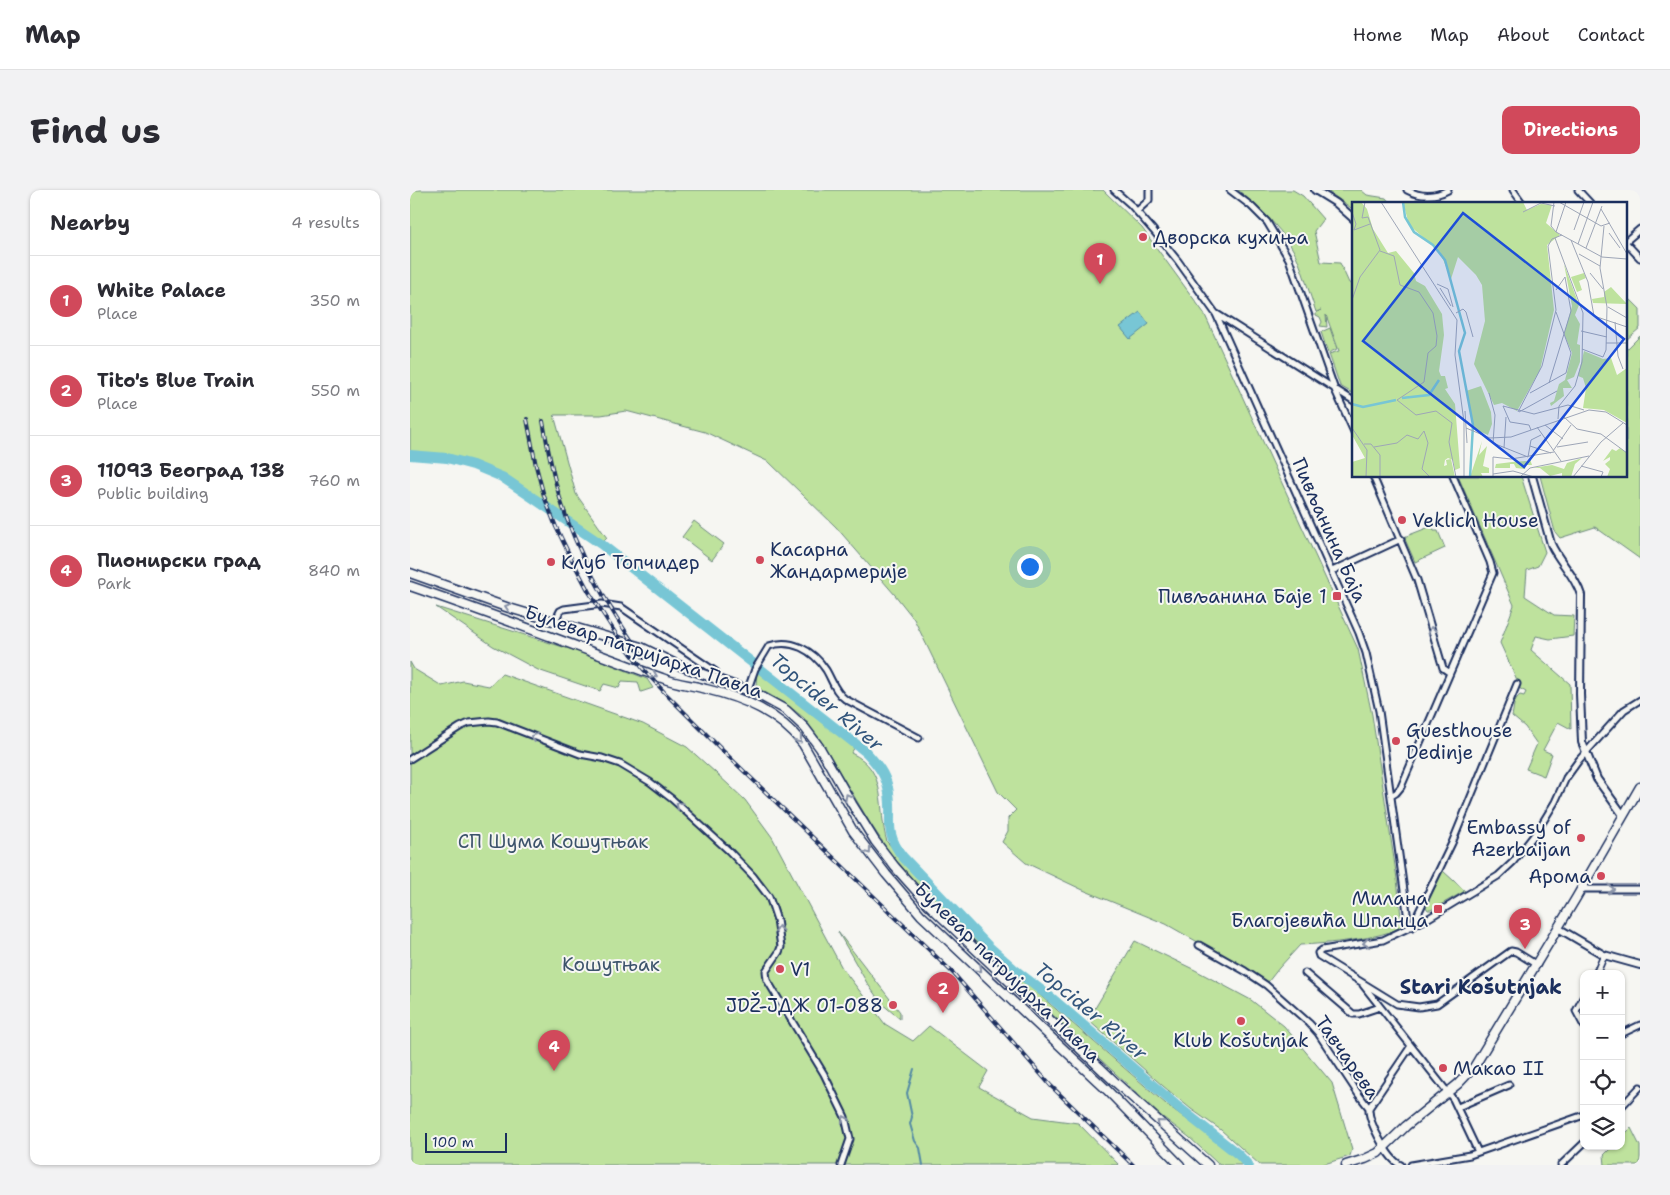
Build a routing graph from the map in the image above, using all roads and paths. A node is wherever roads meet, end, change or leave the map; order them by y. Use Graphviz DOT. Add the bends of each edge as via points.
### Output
graph roads {
  1 [pos="1114,190"];
  2 [pos="1149,190"];
  3 [pos="1230,190"];
  4 [pos="1314,190"];
  5 [pos="1407,190"];
  6 [pos="1448,190"];
  7 [pos="1513,190"];
  8 [pos="1578,190"];
  9 [pos="1522,202"];
  10 [pos="1589,202"];
  11 [pos="1137,211"];
  12 [pos="1352,218"];
  13 [pos="1640,229"];
  14 [pos="1628,240"];
  15 [pos="1628,244"];
  16 [pos="1640,258"];
  17 [pos="1216,314"];
  18 [pos="1335,390"];
  19 [pos="1352,400"];
  20 [pos="1352,428"];
  21 [pos="1374,478"];
  22 [pos="1454,478"];
  23 [pos="1533,478"];
  24 [pos="1401,539"];
  25 [pos="1332,571"];
  26 [pos="410,573"];
  27 [pos="410,586"];
  28 [pos="555,621"];
  29 [pos="716,672"];
  30 [pos="1450,673"];
  31 [pos="1517,684"];
  32 [pos="748,690"];
  33 [pos="1640,700"];
  34 [pos="919,738"];
  35 [pos="1586,752"];
  36 [pos="410,759"];
  37 [pos="1640,787"];
  38 [pos="1391,796"];
  39 [pos="1623,815"];
  40 [pos="1640,888"];
  41 [pos="1582,889"];
  42 [pos="1412,927"];
  43 [pos="1558,928"];
  44 [pos="1198,945"];
  45 [pos="1604,955"];
  46 [pos="1640,964"];
  47 [pos="1536,965"];
  48 [pos="1598,970"];
  49 [pos="1305,973"];
  50 [pos="1360,980"];
  51 [pos="1580,1004"];
  52 [pos="1380,1008"];
  53 [pos="1580,1018"];
  54 [pos="1640,1025"];
  55 [pos="1625,1032"];
  56 [pos="1412,1046"];
  57 [pos="1509,1085"];
  58 [pos="1640,1087"];
  59 [pos="1449,1092"];
  60 [pos="1622,1105"];
  61 [pos="1458,1107"];
  62 [pos="1369,1108"];
  63 [pos="1580,1116"];
  64 [pos="1385,1147"];
  65 [pos="1580,1147"];
  66 [pos="1478,1152"];
  67 [pos="1208,1164"];
  68 [pos="841,1165"];
  69 [pos="1180,1165"];
  70 [pos="1346,1165"];
  71 [pos="1401,1165"];
  72 [pos="1411,1165"];
  73 [pos="1561,1165"];
  1 -- 11 [label="street, Пивљанина Баја"];
  2 -- 11 [label="street" via="1148,200"];
  3 -- 18 [label="street" via="1267,222 1289,259"];
  4 -- 12 [label="street" via="1336,203"];
  5 -- 6 [label="street" via="1424,196"];
  7 -- 9 [label="street"];
  8 -- 10 [label="street"];
  11 -- 17 [label="street, Пивљанина Баја"];
  13 -- 14 [label="street"];
  15 -- 16 [label="street"];
  17 -- 18 [label="street"];
  17 -- 25 [label="street, Пивљанина Баја"];
  18 -- 19 [label="street"];
  18 -- 20 [label="street"];
  21 -- 24 [label="street"];
  22 -- 30 [label="street" via="1494,571"];
  23 -- 35 [label="street" via="1551,544 1577,582 1580,595 1580,703"];
  24 -- 25 [label="street"];
  30 -- 24 [label="street, one-way" via="1443,668"];
  25 -- 38 [label="street, Пивљанина Баја" via="1366,653 1379,711"];
  28 -- 26 [label="main road, Булевар патријарха Павла, one-way"];
  27 -- 69 [label="main road, Булевар патријарха Павла, one-way" via="662,678 745,702 778,719 803,744 853,831 900,891 1107,1090"];
  28 -- 29 [label="street" via="564,609 602,604 621,607"];
  28 -- 32 [label="main road, Булевар патријарха Павла" via="631,643 678,665"];
  30 -- 38 [label="street" via="1401,787"];
  31 -- 42 [label="street" via="1452,843"];
  32 -- 34 [label="street" via="755,669 769,646 785,643 799,646 820,662 845,699"];
  67 -- 32 [label="main road, Булевар патријарха Павла, one-way" via="1108,1075 929,905 875,841 805,728 774,702"];
  33 -- 35 [label="street" via="1624,710"];
  35 -- 39 [label="street" via="1600,783"];
  35 -- 42 [label="street" via="1566,778 1538,830 1506,870"];
  68 -- 36 [label="street, one-way" via="850,1139 845,1117 824,1074 768,980 766,971 781,947 772,903 753,876 710,833 662,791 620,764 580,754 497,722 478,721 460,726"];
  37 -- 39 [label="main road"];
  38 -- 42 [label="street, Пивљанина Баја" via="1408,920"];
  39 -- 41 [label="main road"];
  41 -- 40 [label="street, one-way"];
  41 -- 43 [label="main road"];
  42 -- 50 [label="street, one-way" via="1379,941 1318,953"];
  43 -- 45 [label="street"];
  43 -- 47 [label="main road"];
  44 -- 62 [label="street, Тавчарева" via="1245,971 1309,1023"];
  45 -- 46 [label="street"];
  45 -- 48 [label="street"];
  47 -- 50 [label="street" via="1516,952 1509,952 1432,1006 1397,1004"];
  47 -- 59 [label="main road" via="1477,1063"];
  49 -- 52 [label="street" via="1353,1014"];
  50 -- 52 [label="street"];
  51 -- 53 [label="street" via="1576,1011"];
  52 -- 56 [label="street"];
  54 -- 55 [label="street"];
  56 -- 59 [label="street"];
  56 -- 62 [label="street"];
  57 -- 61 [label="street"];
  58 -- 60 [label="street"];
  59 -- 61 [label="street"];
  59 -- 64 [label="main road"];
  61 -- 66 [label="street"];
  62 -- 64 [label="street, Тавчарева" via="1372,1124"];
  63 -- 66 [label="street"];
  64 -- 70 [label="main road" via="1371,1157"];
  64 -- 71 [label="street, Тавчарева"];
  65 -- 73 [label="street"];
  66 -- 72 [label="street"];
}
